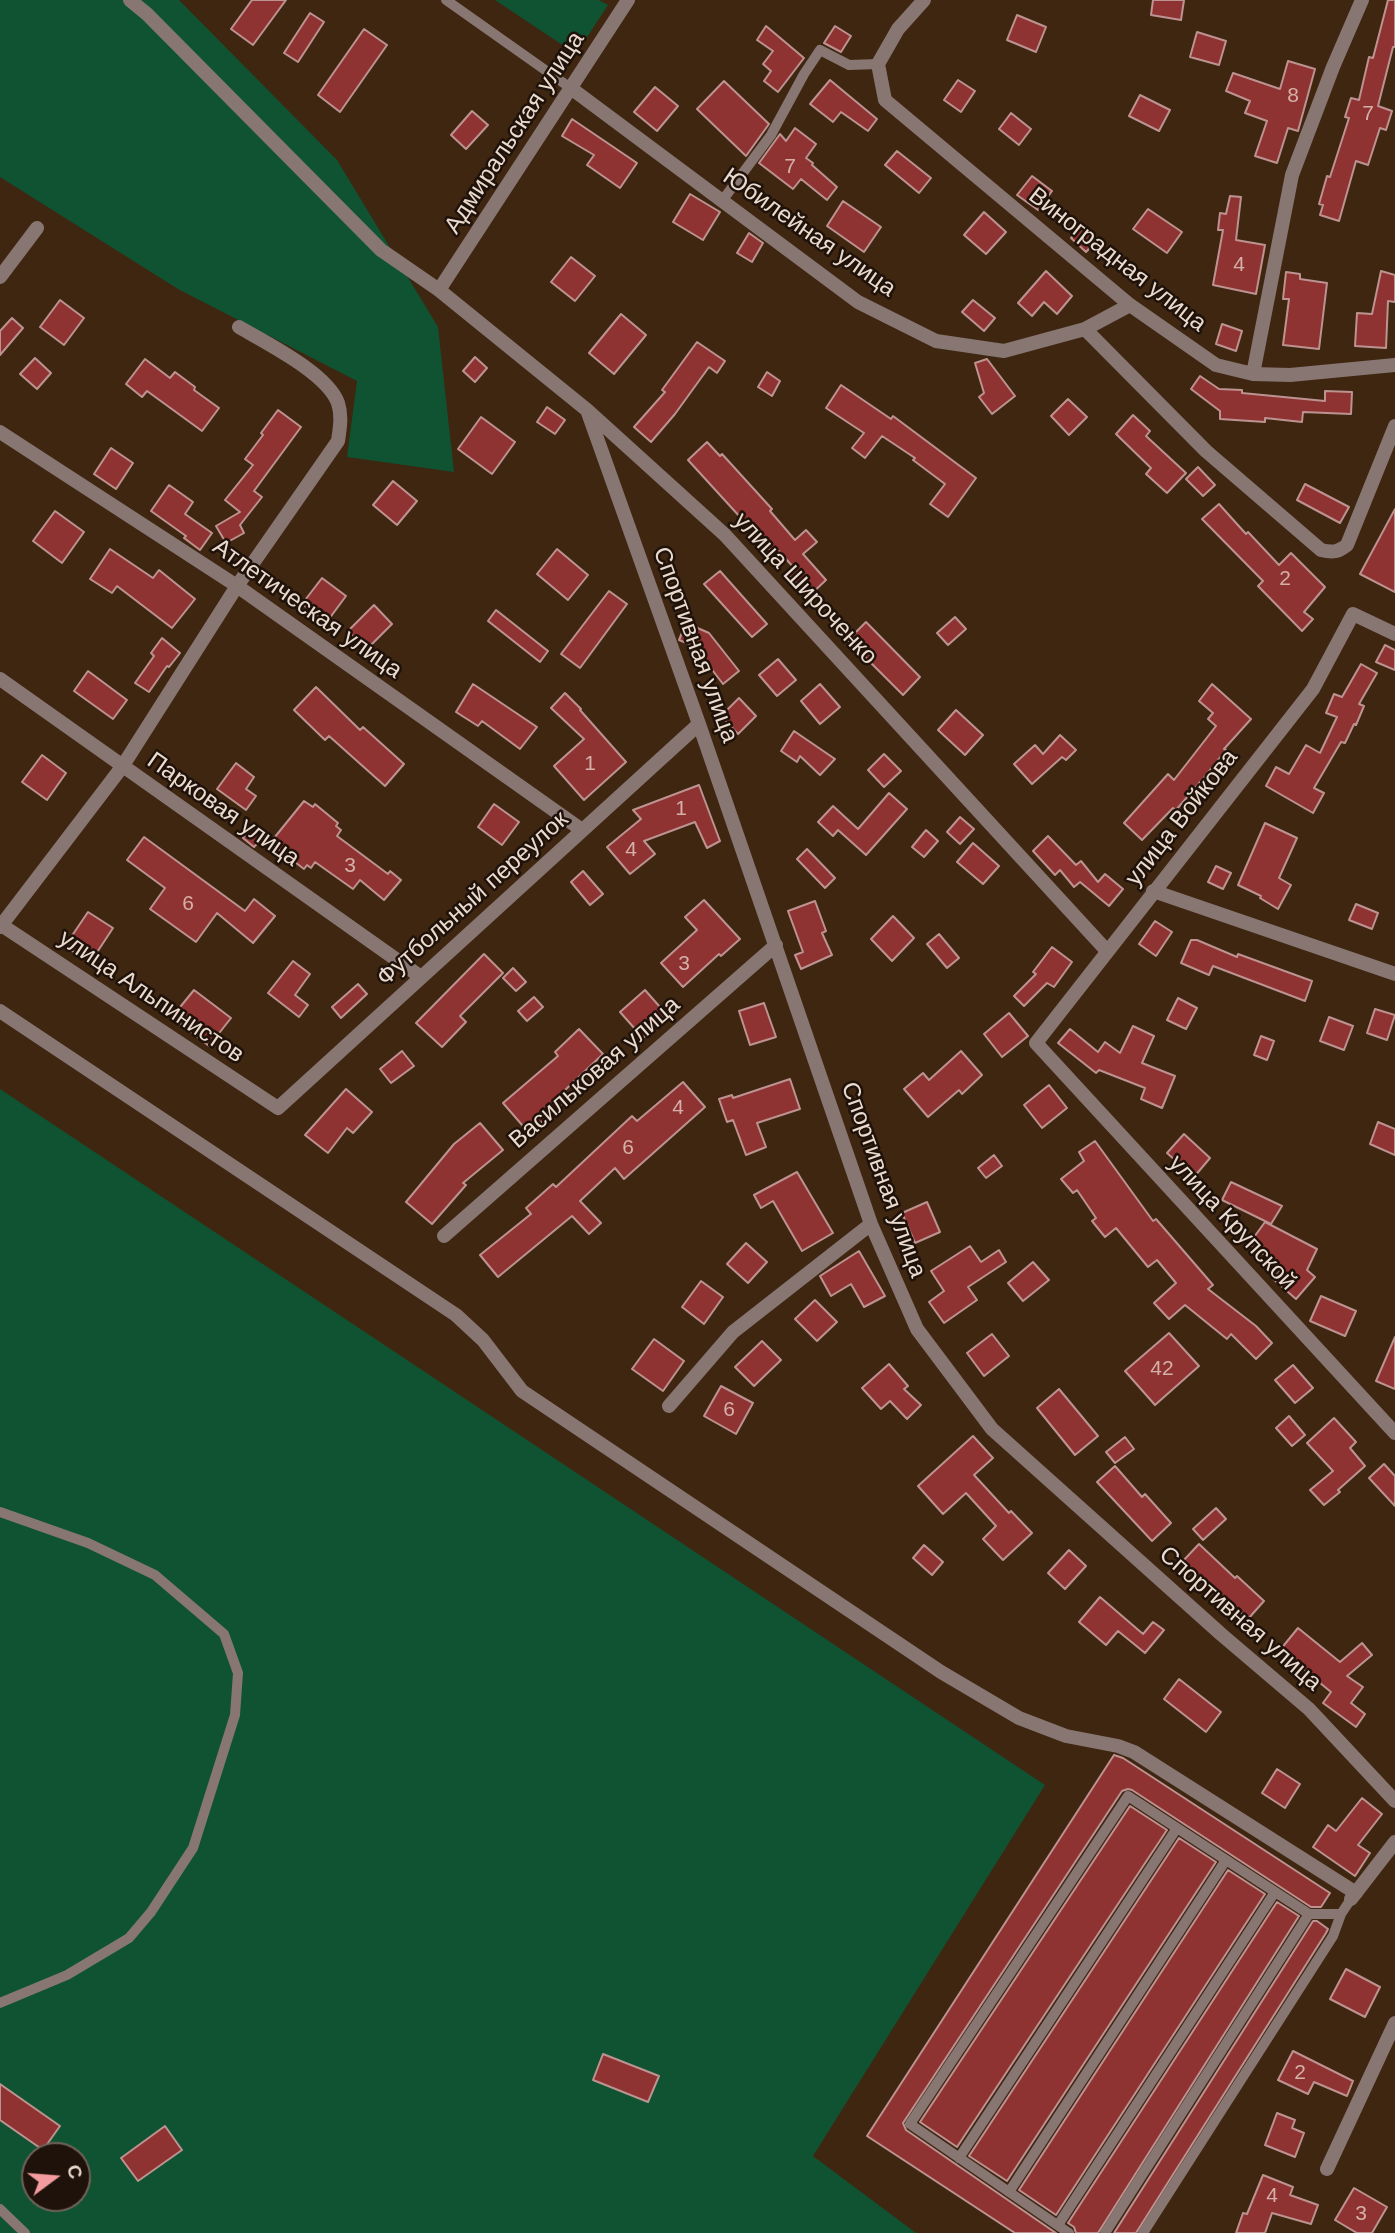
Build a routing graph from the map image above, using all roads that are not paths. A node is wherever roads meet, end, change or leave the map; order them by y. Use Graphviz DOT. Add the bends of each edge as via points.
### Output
graph roads {
  1 [pos="130,0"];
  2 [pos="446,0"];
  3 [pos="628,0"];
  4 [pos="923,0"];
  5 [pos="1362,0"];
  6 [pos="878,64"];
  7 [pos="572,89"];
  8 [pos="722,201"];
  9 [pos="37,228"];
  10 [pos="0,277"];
  11 [pos="439,290"];
  12 [pos="1130,305"];
  13 [pos="239,327"];
  14 [pos="1085,329"];
  15 [pos="1395,365"];
  16 [pos="1253,374"];
  17 [pos="587,410"];
  18 [pos="1395,426"];
  19 [pos="0,432"];
  20 [pos="237,586"];
  21 [pos="1395,634"];
  22 [pos="0,679"];
  23 [pos="699,724"];
  24 [pos="122,767"];
  25 [pos="582,830"];
  26 [pos="1153,891"];
  27 [pos="0,925"];
  28 [pos="776,945"];
  29 [pos="1107,951"];
  30 [pos="1395,974"];
  31 [pos="421,977"];
  32 [pos="0,1011"];
  33 [pos="1036,1043"];
  34 [pos="278,1108"];
  35 [pos="871,1224"];
  36 [pos="444,1236"];
  37 [pos="668,1406"];
  38 [pos="1395,1433"];
  39 [pos="0,1512"];
  40 [pos="1395,1801"];
  41 [pos="1177,1828"];
  42 [pos="1395,1842"];
  43 [pos="1226,1860"];
  44 [pos="1275,1892"];
  45 [pos="1353,1896"];
  46 [pos="1309,1914"];
  47 [pos="1341,1914"];
  48 [pos="0,2003"];
  49 [pos="1395,2023"];
  50 [pos="960,2158"];
  51 [pos="1327,2169"];
  52 [pos="1009,2192"];
  53 [pos="0,2209"];
  54 [pos="1058,2225"];
  55 [pos="25,2233"];
  56 [pos="1069,2233"];
  57 [pos="1105,2233"];
  58 [pos="1143,2233"];
  1 -- 11 [label="street, улица Широченко" via="381,250"];
  2 -- 7 [label="lane"];
  3 -- 7 [label="street, Адмиральская улица"];
  4 -- 6 [label="street" via="898,29"];
  5 -- 16 [label="street" via="1292,175"];
  6 -- 8 [label="lane" via="849,65 820,50 771,135"];
  6 -- 12 [label="street, Виноградная улица" via="885,100"];
  7 -- 8 [label="street, Юбилейная улица"];
  7 -- 11 [label="street, Адмиральская улица"];
  8 -- 14 [label="street, Юбилейная улица" via="858,302 936,341 1004,351"];
  9 -- 10 [label="street"];
  11 -- 17 [label="street, улица Широченко"];
  12 -- 14 [label="street, Юбилейная улица"];
  12 -- 16 [label="street, Виноградная улица" via="1216,365"];
  13 -- 20 [label="street" via="327,385 338,402 341,420 338,441"];
  14 -- 18 [label="street" via="1206,451 1330,553 1347,545"];
  15 -- 16 [label="street, Виноградная улица"];
  17 -- 23 [label="street, Спортивная улица"];
  17 -- 29 [label="street, улица Широченко" via="725,535"];
  19 -- 20 [label="street, Атлетическая улица"];
  20 -- 24 [label="street"];
  20 -- 25 [label="street, Атлетическая улица"];
  21 -- 26 [label="street, улица Войкова" via="1353,614 1313,689"];
  22 -- 24 [label="street, Парковая улица"];
  23 -- 25 [label="street, Футбольный переулок"];
  23 -- 28 [label="street, Спортивная улица"];
  24 -- 27 [label="street"];
  24 -- 31 [label="street, Парковая улица"];
  25 -- 31 [label="street, Футбольный переулок"];
  26 -- 29 [label="street, улица Войкова"];
  26 -- 30 [label="street"];
  27 -- 34 [label="street, улица Альпинистов"];
  28 -- 35 [label="street, Спортивная улица"];
  28 -- 36 [label="street, Васильковая улица"];
  29 -- 33 [label="street, улица Войкова"];
  31 -- 34 [label="street, Футбольный переулок"];
  32 -- 45 [label="street" via="456,1315 483,1340 522,1391 941,1672 1019,1718 1066,1737 1134,1752"];
  33 -- 38 [label="street, улица Крупской"];
  35 -- 37 [label="street" via="733,1332"];
  35 -- 40 [label="street, Спортивная улица" via="917,1329 992,1429 1308,1709"];
  39 -- 48 [label="lane" via="88,1543 155,1575 224,1634 238,1673 235,1715 193,1847 151,1912 129,1938 67,1975"];
  41 -- 43 [label="lane"];
  41 -- 50 [label="lane"];
  41 -- 50 [label="lane" via="1128,1796 910,2124"];
  42 -- 45 [label="street"];
  43 -- 44 [label="lane"];
  43 -- 52 [label="lane"];
  44 -- 46 [label="lane"];
  44 -- 54 [label="lane"];
  45 -- 47 [label="lane"];
  46 -- 47 [label="lane"];
  46 -- 57 [label="lane"];
  47 -- 58 [label="lane" via="1333,1936"];
  49 -- 51 [label="street"];
  50 -- 52 [label="lane"];
  52 -- 54 [label="lane"];
  53 -- 55 [label="lane"];
  54 -- 56 [label="lane"];
}
